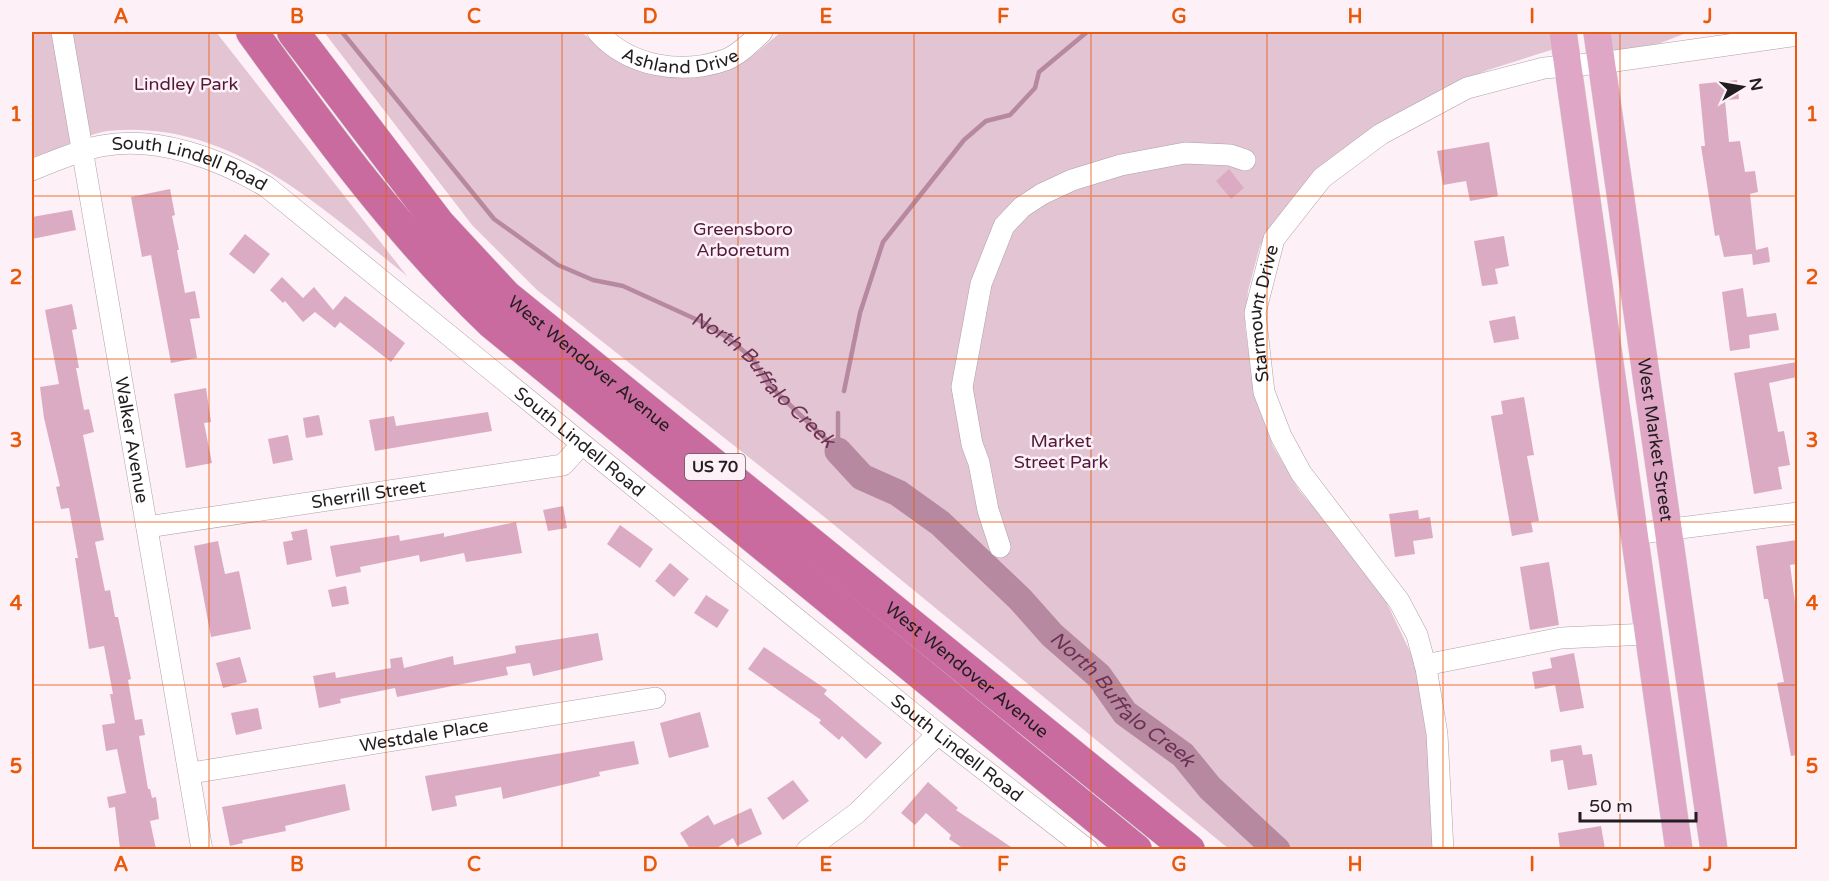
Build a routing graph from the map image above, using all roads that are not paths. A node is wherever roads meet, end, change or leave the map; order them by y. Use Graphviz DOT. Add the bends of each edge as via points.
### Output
graph roads {
  1 [pos="62,32"];
  2 [pos="252,32"];
  3 [pos="293,32"];
  4 [pos="598,32"];
  5 [pos="762,32"];
  6 [pos="1563,32"];
  7 [pos="1597,32"];
  8 [pos="1797,35"];
  9 [pos="1709,40"];
  10 [pos="1601,63"];
  11 [pos="1568,66"];
  12 [pos="82,150"];
  13 [pos="1245,160"];
  14 [pos="32,170"];
  15 [pos="581,445"];
  16 [pos="1797,513"];
  17 [pos="147,528"];
  18 [pos="1667,530"];
  19 [pos="1633,534"];
  20 [pos="1000,547"];
  21 [pos="1642,635"];
  22 [pos="1427,671"];
  23 [pos="655,699"];
  24 [pos="938,734"];
  25 [pos="191,773"];
  26 [pos="202,849"];
  27 [pos="807,849"];
  28 [pos="1088,849"];
  29 [pos="1136,849"];
  30 [pos="1189,849"];
  31 [pos="1443,849"];
  32 [pos="1679,849"];
  33 [pos="1714,849"];
  1 -- 12 [label="street, Walker Avenue"];
  2 -- 29 [label="highway, West Wendover Avenue / US 70" via="423,252 492,323"];
  3 -- 30 [label="highway, West Wendover Avenue / US 70" via="439,224 506,296"];
  4 -- 5 [label="street, Ashland Drive" via="630,55 670,68 725,60"];
  6 -- 11 [label="main road, West Market Street"];
  7 -- 10 [label="main road, West Market Street"];
  8 -- 9 [label="street, Starmount Drive"];
  9 -- 10 [label="street, Starmount Drive"];
  10 -- 11 [label="street, Starmount Drive"];
  10 -- 18 [label="main road, West Market Street"];
  11 -- 19 [label="main road, West Market Street"];
  11 -- 22 [label="street, Starmount Drive" via="1544,68 1467,88 1381,134 1322,178 1274,239 1255,313 1264,392 1281,436 1301,473 1400,601 1417,635"];
  12 -- 14 [label="street, South Lindell Road"];
  12 -- 15 [label="street, South Lindell Road" via="142,144 181,151 236,169 267,187"];
  12 -- 17 [label="street, Walker Avenue"];
  13 -- 20 [label="street" via="1230,155 1185,153 1121,165 1042,194 1004,226 981,284 962,387 988,510"];
  15 -- 17 [label="street, Sherrill Street" via="563,465"];
  15 -- 24 [label="street, South Lindell Road"];
  16 -- 18 [label="street"];
  17 -- 25 [label="street, Walker Avenue"];
  18 -- 19 [label="street"];
  18 -- 33 [label="main road, West Market Street"];
  19 -- 21 [label="main road, West Market Street"];
  21 -- 22 [label="street" via="1618,644"];
  21 -- 32 [label="main road, West Market Street"];
  22 -- 31 [label="street, Starmount Drive" via="1437,734"];
  23 -- 25 [label="street, Westdale Place"];
  24 -- 27 [label="street" via="857,813"];
  24 -- 28 [label="street, South Lindell Road"];
  25 -- 26 [label="street, Walker Avenue"];
}
